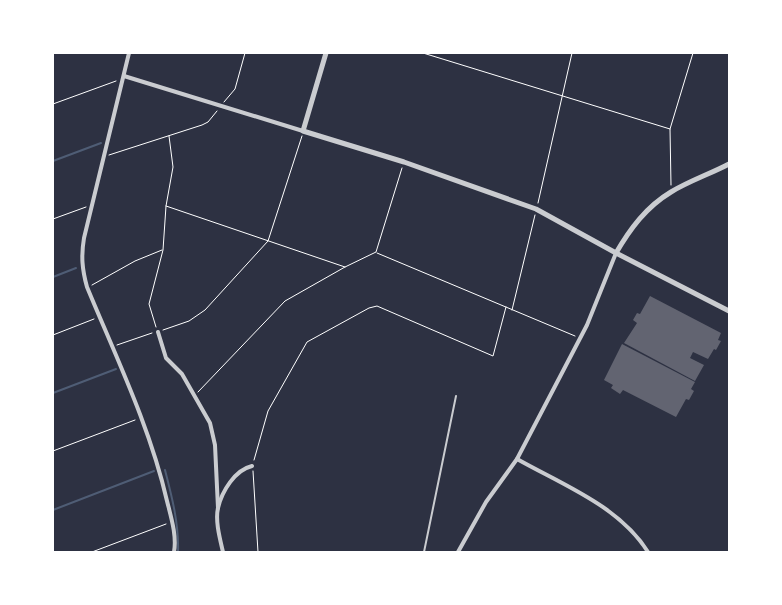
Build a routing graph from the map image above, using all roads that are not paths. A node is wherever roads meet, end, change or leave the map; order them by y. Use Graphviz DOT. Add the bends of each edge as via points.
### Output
graph roads {
  1 [pos="129,53"];
  2 [pos="326,53"];
  3 [pos="124,76"];
  4 [pos="303,131"];
  5 [pos="729,164"];
  6 [pos="616,253"];
  7 [pos="729,312"];
  8 [pos="158,332"];
  9 [pos="456,396"];
  10 [pos="517,460"];
  11 [pos="252,466"];
  12 [pos="218,508"];
  13 [pos="174,552"];
  14 [pos="223,552"];
  15 [pos="424,552"];
  16 [pos="458,552"];
  17 [pos="648,552"];
  1 -- 3 [label="street"];
  2 -- 4 [label="street"];
  3 -- 4 [label="street"];
  3 -- 13 [label="street" via="81,252 82,267 161,473 172,522"];
  4 -- 6 [label="street" via="404,162 536,209"];
  5 -- 6 [label="street" via="671,192 640,218 627,233"];
  6 -- 7 [label="street"];
  6 -- 10 [label="street" via="580,338"];
  8 -- 12 [label="street" via="166,358 182,374 210,423 214,436"];
  9 -- 15 [label="lane"];
  10 -- 16 [label="street" via="486,502"];
  10 -- 17 [label="street" via="606,508 631,530"];
  11 -- 12 [label="street" via="232,478"];
  12 -- 14 [label="street"];
}
